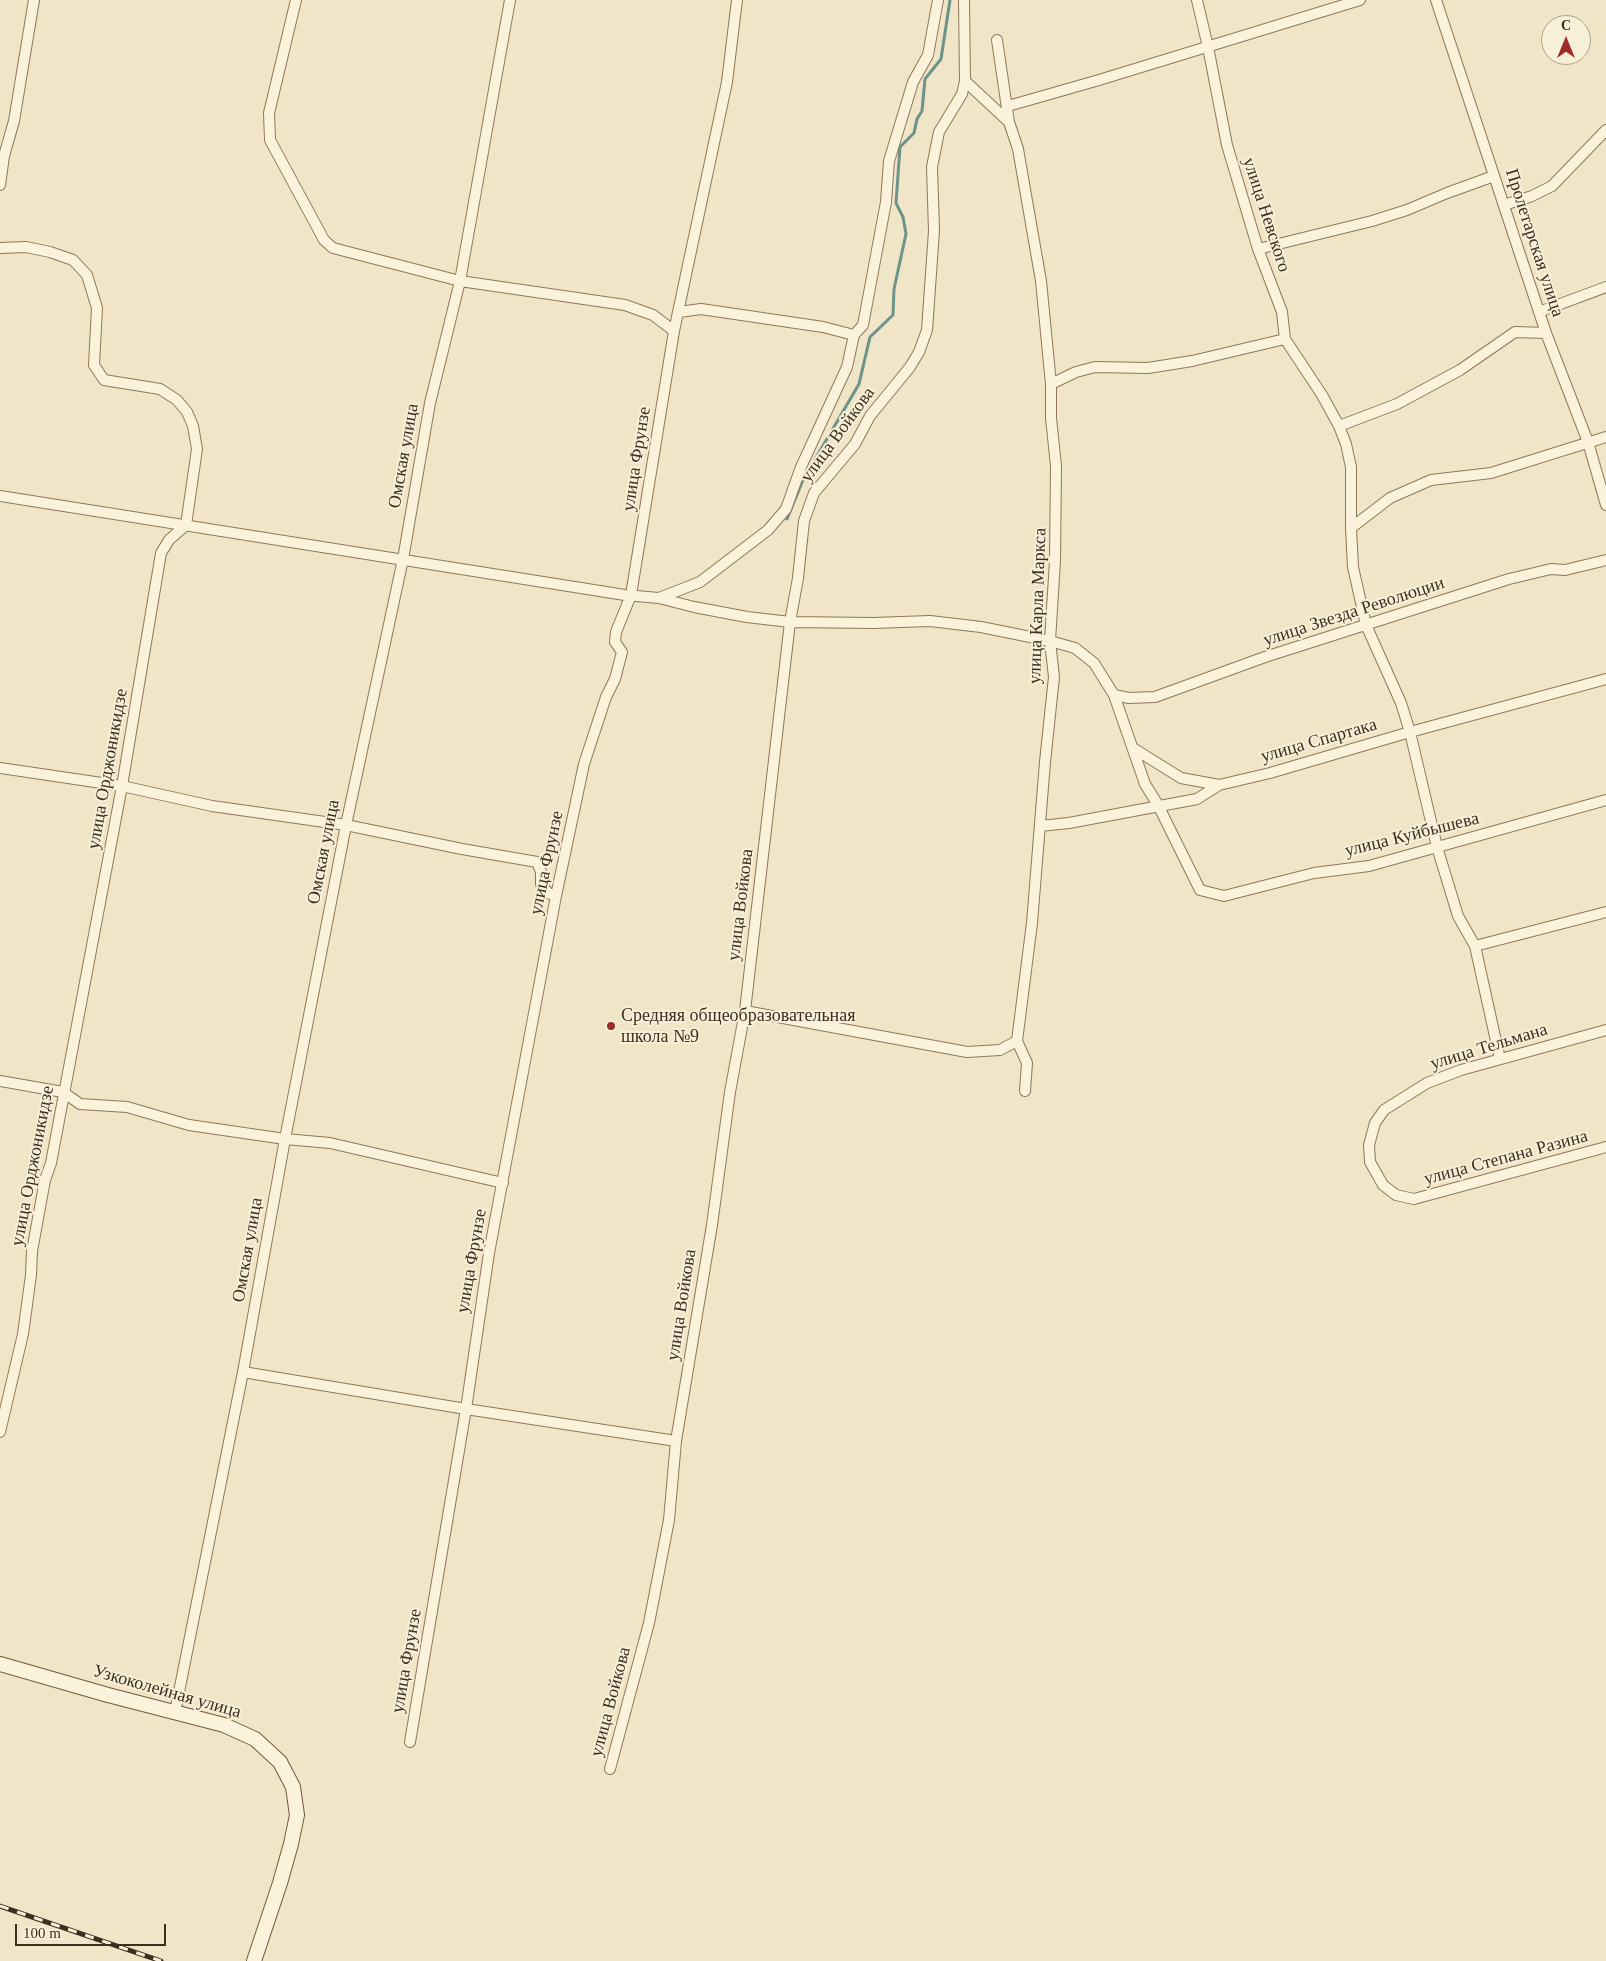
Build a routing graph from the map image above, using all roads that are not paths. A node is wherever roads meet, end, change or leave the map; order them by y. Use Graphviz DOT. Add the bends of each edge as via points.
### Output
graph roads {
  1 [pos="34,0"];
  2 [pos="296,0"];
  3 [pos="510,0"];
  4 [pos="737,0"];
  5 [pos="938,0"];
  6 [pos="964,0"];
  7 [pos="1197,0"];
  8 [pos="1360,0"];
  9 [pos="1436,0"];
  10 [pos="997,40"];
  11 [pos="1208,47"];
  12 [pos="966,81"];
  13 [pos="1008,106"];
  14 [pos="1009,122"];
  15 [pos="1606,130"];
  16 [pos="1494,176"];
  17 [pos="0,185"];
  18 [pos="1504,205"];
  19 [pos="0,248"];
  20 [pos="1258,249"];
  21 [pos="460,281"];
  22 [pos="1606,287"];
  23 [pos="679,312"];
  24 [pos="1539,312"];
  25 [pos="674,331"];
  26 [pos="1546,333"];
  27 [pos="854,335"];
  28 [pos="1285,338"];
  29 [pos="1051,384"];
  30 [pos="1339,426"];
  31 [pos="1606,437"];
  32 [pos="1588,442"];
  33 [pos="0,496"];
  34 [pos="1606,505"];
  35 [pos="186,525"];
  36 [pos="1351,528"];
  37 [pos="402,559"];
  38 [pos="1606,560"];
  39 [pos="632,596"];
  40 [pos="659,598"];
  41 [pos="790,622"];
  42 [pos="1366,625"];
  43 [pos="1050,641"];
  44 [pos="1606,679"];
  45 [pos="1114,695"];
  46 [pos="1410,732"];
  47 [pos="1133,748"];
  48 [pos="0,768"];
  49 [pos="1219,785"];
  50 [pos="122,786"];
  51 [pos="1606,800"];
  52 [pos="1158,805"];
  53 [pos="346,825"];
  54 [pos="1040,826"];
  55 [pos="1437,847"];
  56 [pos="556,896"];
  57 [pos="1606,912"];
  58 [pos="1475,946"];
  59 [pos="745,1011"];
  60 [pos="1606,1030"];
  61 [pos="1017,1041"];
  62 [pos="1500,1058"];
  63 [pos="0,1080"];
  64 [pos="1025,1091"];
  65 [pos="63,1092"];
  66 [pos="285,1139"];
  67 [pos="1606,1148"];
  68 [pos="503,1183"];
  69 [pos="1414,1199"];
  70 [pos="243,1372"];
  71 [pos="466,1409"];
  72 [pos="0,1432"];
  73 [pos="676,1440"];
  74 [pos="0,1664"];
  75 [pos="175,1712"];
  76 [pos="410,1742"];
  77 [pos="610,1769"];
  78 [pos="254,1961"];
  1 -- 17 [label="street"];
  2 -- 21 [label="street" via="269,113 270,140 324,240 332,248 347,253"];
  3 -- 21 [label="street, Омская улица"];
  4 -- 23 [label="street, улица Фрунзе" via="727,82"];
  5 -- 27 [label="street, улица Войкова" via="928,55 912,82 889,161 876,262 862,325"];
  6 -- 12 [label="street"];
  7 -- 11 [label="street, улица Невского"];
  8 -- 11 [label="street"];
  9 -- 16 [label="street, Пролетарская улица"];
  10 -- 13 [label="street, улица Карла Маркса"];
  11 -- 13 [label="street"];
  11 -- 20 [label="street, улица Невского" via="1227,145"];
  12 -- 14 [label="street, улица Карла Маркса"];
  12 -- 41 [label="street, улица Войкова" via="962,94 939,132 932,167 934,231 927,330 910,367 814,493 804,521"];
  13 -- 14 [label="street, улица Карла Маркса"];
  14 -- 29 [label="street, улица Карла Маркса" via="1018,149 1041,281"];
  15 -- 18 [label="street" via="1552,186"];
  16 -- 18 [label="street, Пролетарская улица"];
  16 -- 20 [label="street" via="1398,213"];
  18 -- 24 [label="street, Пролетарская улица"];
  19 -- 35 [label="street" via="26,247 73,260 86,275 97,308 94,365 104,380 160,389 177,400 187,412 197,449"];
  20 -- 28 [label="street, улица Невского" via="1282,312"];
  21 -- 25 [label="street" via="625,305 653,314"];
  21 -- 37 [label="street, Омская улица" via="430,402"];
  22 -- 24 [label="street"];
  23 -- 25 [label="street, улица Фрунзе"];
  23 -- 27 [label="street" via="701,309 824,327"];
  24 -- 26 [label="street, Пролетарская улица"];
  25 -- 39 [label="street, улица Фрунзе"];
  26 -- 30 [label="street, Пролетарская улица" via="1515,332 1460,370 1397,404"];
  26 -- 32 [label="street"];
  27 -- 40 [label="street, улица Войкова" via="847,367 801,467 786,510 768,530 700,582"];
  28 -- 29 [label="street" via="1192,361 1148,368 1095,367"];
  28 -- 30 [label="street, улица Невского"];
  29 -- 43 [label="street, улица Карла Маркса" via="1056,525"];
  30 -- 36 [label="street, улица Невского" via="1351,467"];
  31 -- 32 [label="street"];
  32 -- 34 [label="street"];
  32 -- 36 [label="street" via="1491,473 1431,480 1390,498"];
  33 -- 35 [label="street"];
  35 -- 37 [label="street"];
  35 -- 50 [label="street, улица Орджоникидзе" via="169,540 161,553"];
  36 -- 42 [label="street, улица Невского" via="1353,567"];
  37 -- 39 [label="street"];
  37 -- 53 [label="street, Омская улица"];
  38 -- 42 [label="street, улица Звезда Революции" via="1509,579"];
  39 -- 40 [label="street"];
  39 -- 56 [label="street, улица Фрунзе" via="616,632 616,642 622,652 584,764"];
  40 -- 41 [label="street" via="703,609"];
  41 -- 43 [label="street" via="930,622 981,627"];
  41 -- 59 [label="street, улица Войкова"];
  42 -- 45 [label="street, улица Звезда Революции" via="1156,697"];
  42 -- 46 [label="street, улица Невского" via="1401,703"];
  43 -- 45 [label="street" via="1074,648 1094,662"];
  43 -- 54 [label="street, улица Карла Маркса" via="1054,677"];
  44 -- 46 [label="street, улица Спартака"];
  45 -- 47 [label="street"];
  46 -- 49 [label="street, улица Спартака"];
  46 -- 55 [label="street, улица Невского"];
  47 -- 49 [label="street" via="1181,778"];
  47 -- 52 [label="street" via="1145,784"];
  48 -- 50 [label="street"];
  49 -- 52 [label="street, улица Спартака" via="1197,799"];
  50 -- 53 [label="street" via="212,806"];
  50 -- 65 [label="street, улица Орджоникидзе"];
  51 -- 55 [label="street, улица Куйбышева"];
  52 -- 54 [label="street, улица Спартака"];
  52 -- 55 [label="street, улица Куйбышева" via="1200,890 1224,896 1314,873 1369,866"];
  53 -- 56 [label="street" via="536,862 541,872 541,884 548,893"];
  53 -- 66 [label="street, Омская улица"];
  54 -- 61 [label="street, улица Карла Маркса"];
  55 -- 58 [label="street, улица Невского" via="1458,916"];
  56 -- 68 [label="street, улица Фрунзе"];
  57 -- 58 [label="street"];
  58 -- 62 [label="street, улица Невского"];
  59 -- 61 [label="street" via="967,1052 1000,1050"];
  59 -- 73 [label="street, улица Войкова"];
  60 -- 62 [label="street, улица Тельмана"];
  61 -- 64 [label="street" via="1027,1064"];
  62 -- 69 [label="street, улица Тельмана" via="1427,1083 1384,1110 1375,1123 1369,1145 1370,1162 1383,1185 1396,1195"];
  63 -- 65 [label="street"];
  65 -- 66 [label="street" via="80,1104 127,1106 190,1125"];
  65 -- 72 [label="street, улица Орджоникидзе" via="32,1252 23,1334"];
  66 -- 68 [label="street" via="330,1143"];
  66 -- 70 [label="street, Омская улица"];
  67 -- 69 [label="street, улица Степана Разина"];
  68 -- 71 [label="street, улица Фрунзе" via="488,1253"];
  70 -- 71 [label="street"];
  70 -- 75 [label="street, Омская улица"];
  71 -- 73 [label="street"];
  71 -- 76 [label="street, улица Фрунзе"];
  73 -- 77 [label="street, улица Войкова" via="669,1520 649,1623"];
  74 -- 75 [label="street, Узкоколейная улица"];
  75 -- 78 [label="street, Узкоколейная улица" via="224,1725 255,1739 280,1762 293,1786 297,1815 291,1844"];
}
